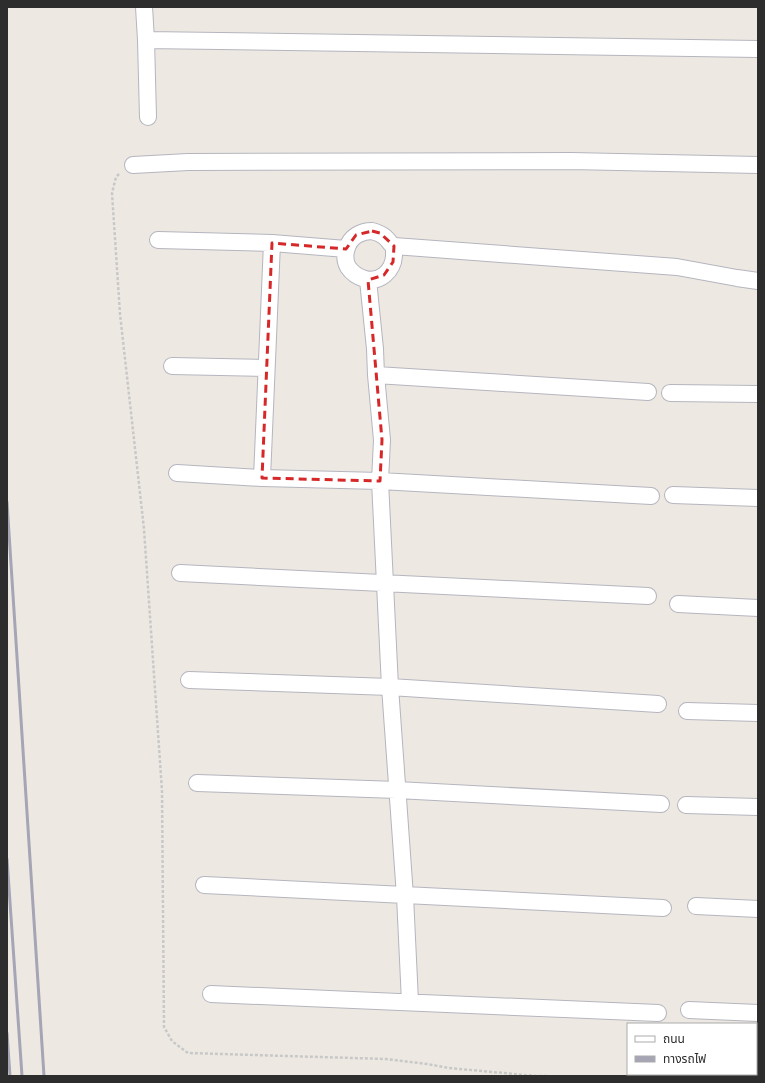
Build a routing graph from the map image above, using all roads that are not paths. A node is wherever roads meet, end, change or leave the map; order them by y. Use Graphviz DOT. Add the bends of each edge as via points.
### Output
graph roads {
  1 [pos="144,7"];
  2 [pos="146,40"];
  3 [pos="758,49"];
  4 [pos="148,117"];
  5 [pos="758,164"];
  6 [pos="133,165"];
  7 [pos="158,240"];
  8 [pos="272,243"];
  9 [pos="394,246"];
  10 [pos="346,249"];
  11 [pos="368,280"];
  12 [pos="758,281"];
  13 [pos="172,366"];
  14 [pos="266,368"];
  15 [pos="376,375"];
  16 [pos="648,392"];
  17 [pos="670,393"];
  18 [pos="758,394"];
  19 [pos="177,473"];
  20 [pos="262,478"];
  21 [pos="380,481"];
  22 [pos="673,495"];
  23 [pos="651,496"];
  24 [pos="758,498"];
  25 [pos="180,573"];
  26 [pos="385,583"];
  27 [pos="648,596"];
  28 [pos="678,604"];
  29 [pos="758,608"];
  30 [pos="189,680"];
  31 [pos="390,687"];
  32 [pos="658,704"];
  33 [pos="687,711"];
  34 [pos="758,713"];
  35 [pos="197,783"];
  36 [pos="397,790"];
  37 [pos="661,804"];
  38 [pos="686,804"];
  39 [pos="758,807"];
  40 [pos="204,885"];
  41 [pos="405,896"];
  42 [pos="696,906"];
  43 [pos="663,908"];
  44 [pos="758,909"];
  45 [pos="212,994"];
  46 [pos="410,1002"];
  47 [pos="689,1010"];
  48 [pos="658,1013"];
  49 [pos="758,1013"];
  1 -- 2 [label="street"];
  2 -- 3 [label="street"];
  2 -- 4 [label="street"];
  5 -- 6 [label="street" via="555,161 188,162"];
  7 -- 8 [label="street"];
  8 -- 10 [label="street"];
  8 -- 14 [label="street"];
  9 -- 10 [label="street" via="380,233 372,231 356,235"];
  9 -- 11 [label="street" via="394,262 390,269 384,275"];
  9 -- 12 [label="street" via="677,268"];
  10 -- 11 [label="street" via="347,266 352,273"];
  11 -- 15 [label="street"];
  13 -- 14 [label="street"];
  14 -- 20 [label="street"];
  15 -- 16 [label="street"];
  15 -- 21 [label="street" via="382,440"];
  17 -- 18 [label="street"];
  19 -- 20 [label="street"];
  20 -- 21 [label="street"];
  21 -- 23 [label="street"];
  21 -- 26 [label="street"];
  22 -- 24 [label="street"];
  25 -- 26 [label="street"];
  26 -- 27 [label="street"];
  26 -- 31 [label="street"];
  28 -- 29 [label="street"];
  30 -- 31 [label="street"];
  31 -- 32 [label="street"];
  31 -- 36 [label="street"];
  33 -- 34 [label="street"];
  35 -- 36 [label="street"];
  36 -- 37 [label="street"];
  36 -- 41 [label="street"];
  38 -- 39 [label="street"];
  40 -- 41 [label="street"];
  41 -- 43 [label="street"];
  41 -- 46 [label="street"];
  42 -- 44 [label="street"];
  45 -- 46 [label="street"];
  46 -- 48 [label="street"];
  47 -- 49 [label="street"];
}
